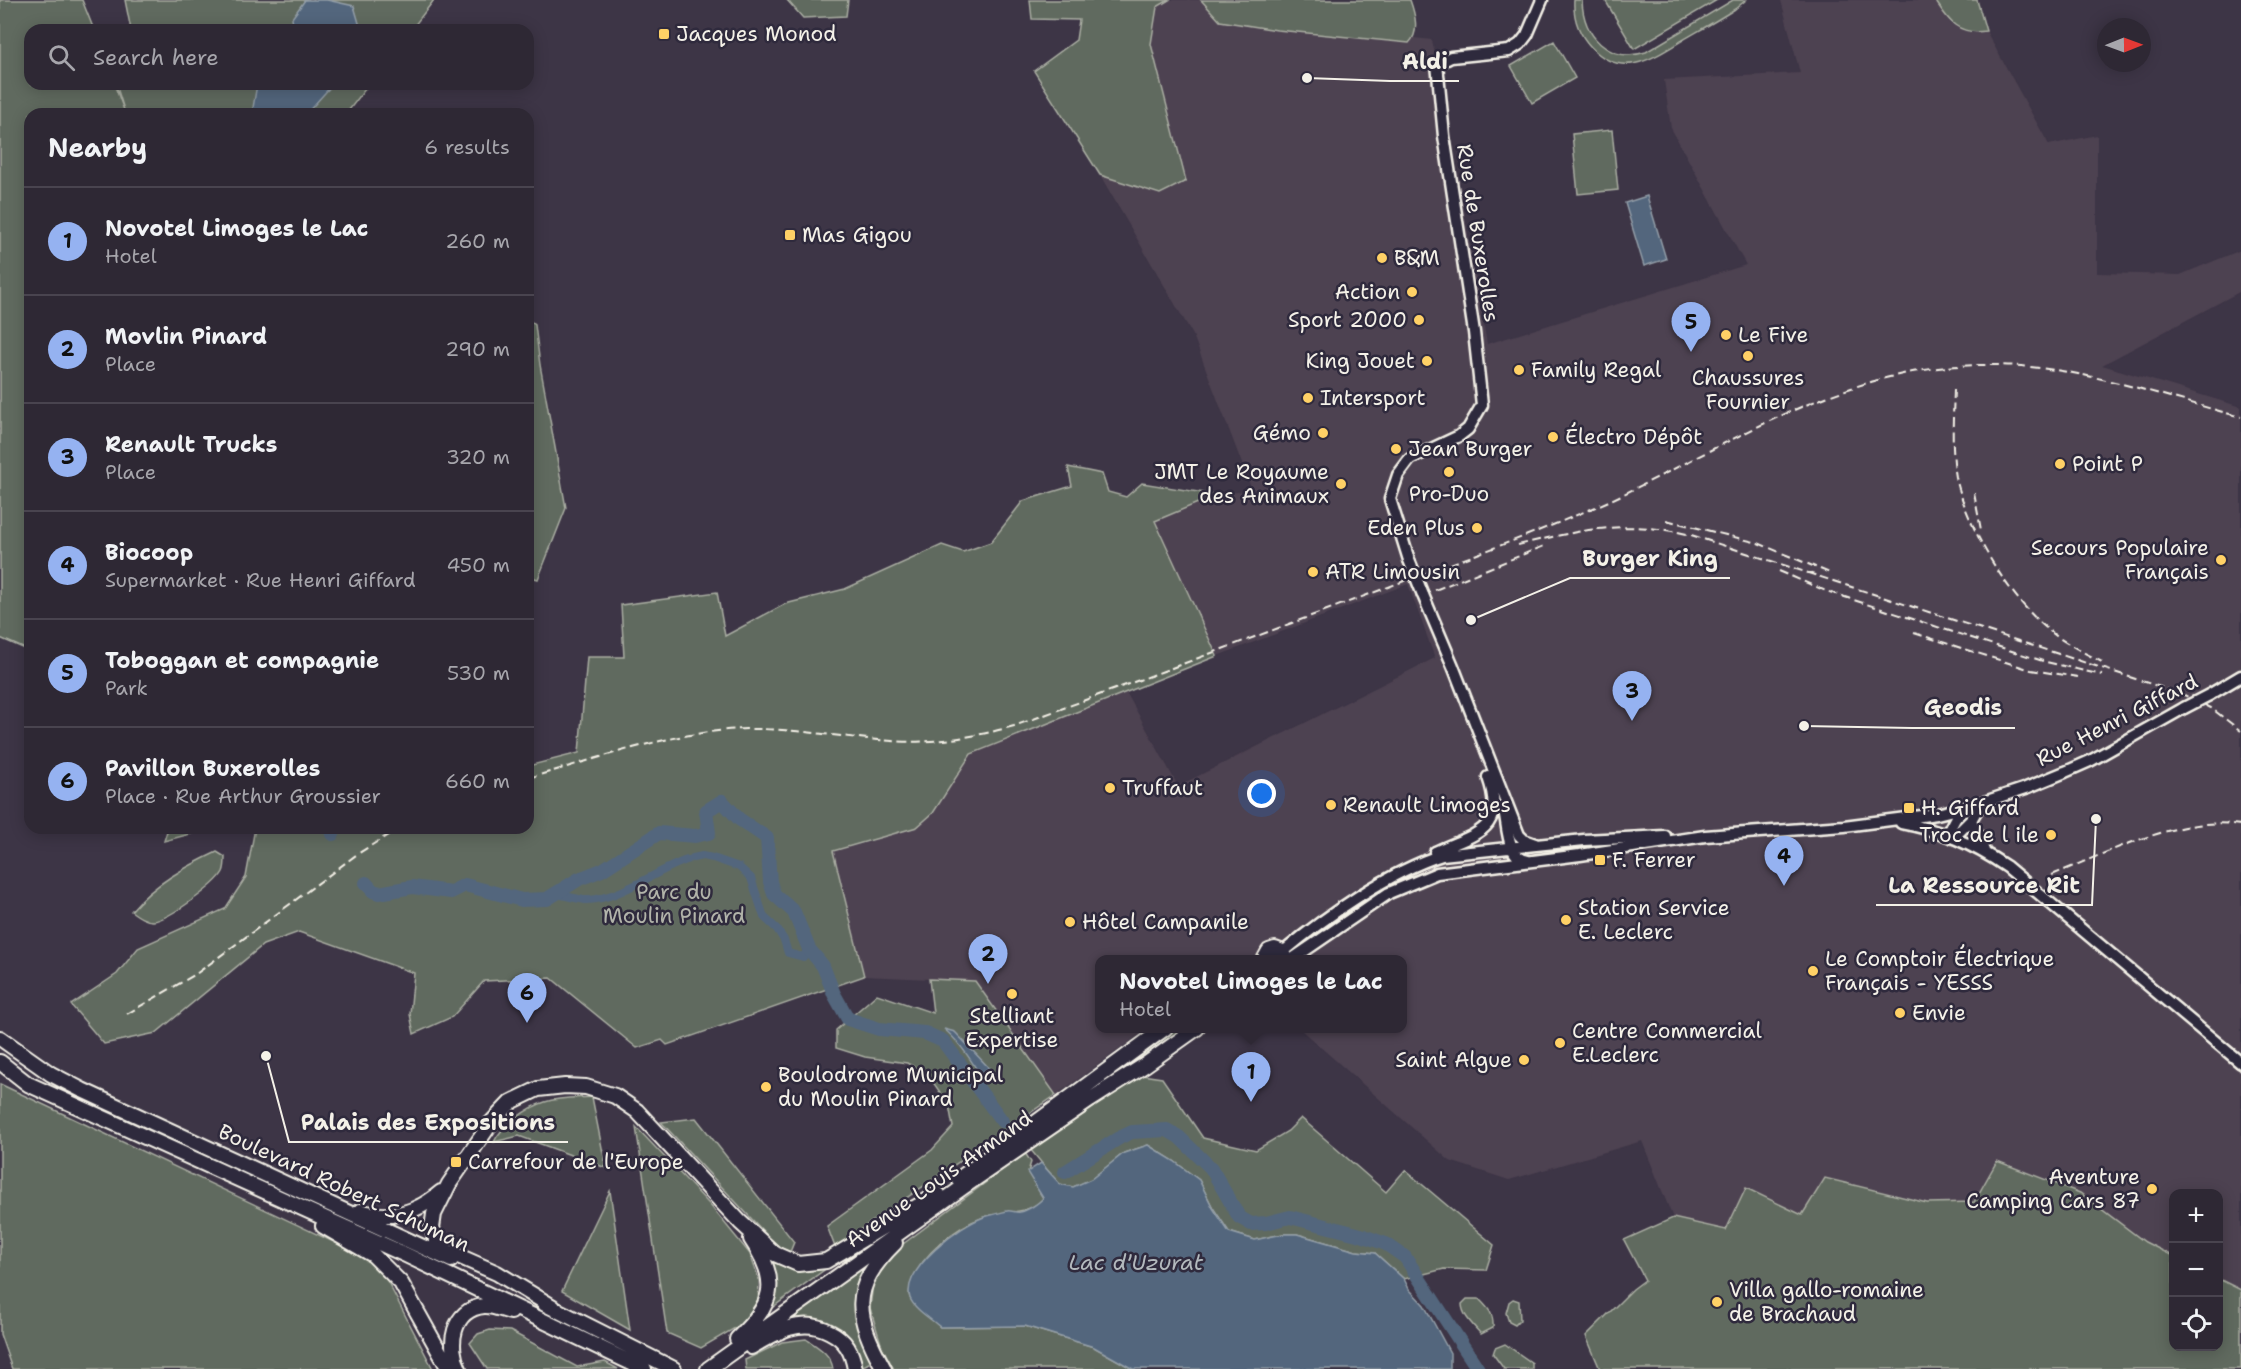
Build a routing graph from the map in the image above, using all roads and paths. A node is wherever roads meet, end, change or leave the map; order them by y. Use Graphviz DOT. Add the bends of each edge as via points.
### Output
graph roads {
  1 [pos="1542,0"];
  2 [pos="2241,676"];
  3 [pos="1478,730"];
  4 [pos="1503,797"];
  5 [pos="1977,804"];
  6 [pos="1971,820"];
  7 [pos="1892,821"];
  8 [pos="1705,836"];
  9 [pos="1950,836"];
  10 [pos="1551,843"];
  11 [pos="1539,844"];
  12 [pos="1512,847"];
  13 [pos="1984,852"];
  14 [pos="1423,861"];
  15 [pos="1523,862"];
  16 [pos="1266,955"];
  17 [pos="1282,955"];
  18 [pos="1288,955"];
  19 [pos="1289,955"];
  20 [pos="1159,1033"];
  21 [pos="1191,1033"];
  22 [pos="0,1038"];
  23 [pos="0,1062"];
  24 [pos="2241,1063"];
  25 [pos="449,1184"];
  26 [pos="251,1185"];
  27 [pos="306,1193"];
  28 [pos="938,1194"];
  29 [pos="920,1220"];
  30 [pos="740,1222"];
  31 [pos="553,1307"];
  32 [pos="561,1328"];
  33 [pos="735,1341"];
  34 [pos="671,1367"];
  35 [pos="449,1369"];
  36 [pos="459,1369"];
  37 [pos="644,1369"];
  38 [pos="696,1369"];
  39 [pos="708,1369"];
  40 [pos="717,1369"];
  41 [pos="855,1369"];
  42 [pos="884,1369"];
  1 -- 3 [label="street, Rue de Buxerolles, bridge" via="1527,35 1509,51 1451,57 1437,64 1482,405 1475,420 1459,436 1410,459 1398,475 1390,499 1409,560"];
  2 -- 5 [label="street, Rue Henri Giffard, bridge" via="2090,761"];
  3 -- 4 [label="street"];
  3 -- 14 [label="street" via="1483,762 1494,793 1492,817 1477,833"];
  4 -- 11 [label="street" via="1519,835"];
  4 -- 12 [label="street"];
  5 -- 6 [label="street"];
  5 -- 7 [label="street, Rue Henri Giffard"];
  5 -- 9 [label="street" via="1956,817"];
  6 -- 9 [label="street"];
  6 -- 13 [label="street"];
  7 -- 8 [label="street"];
  7 -- 9 [label="street"];
  8 -- 10 [label="street"];
  8 -- 15 [label="street"];
  9 -- 13 [label="street"];
  10 -- 11 [label="street"];
  10 -- 15 [label="street"];
  11 -- 12 [label="street"];
  12 -- 14 [label="street"];
  12 -- 15 [label="street"];
  13 -- 24 [label="street" via="2007,867"];
  14 -- 18 [label="street" via="1359,897"];
  15 -- 19 [label="street" via="1437,873 1389,893"];
  16 -- 17 [label="main road" via="1271,950"];
  20 -- 28 [label="main road, Avenue Louis Armand"];
  21 -- 29 [label="main road, Avenue Louis Armand"];
  22 -- 27 [label="main road, Boulevard Robert Schuman" via="51,1074 82,1090"];
  23 -- 26 [label="main road, Boulevard Robert Schuman" via="28,1084"];
  25 -- 27 [label="main road" via="427,1204 407,1214 391,1216 375,1216"];
  25 -- 30 [label="main road" via="491,1122 511,1102 538,1089 586,1087 615,1096 637,1111"];
  25 -- 31 [label="main road" via="434,1214 432,1228 441,1246 497,1273"];
  26 -- 32 [label="main road, Boulevard Robert Schuman"];
  26 -- 35 [label="main road" via="373,1255 401,1283"];
  27 -- 31 [label="main road, Boulevard Robert Schuman"];
  28 -- 30 [label="main road" via="835,1256 813,1264 798,1264 775,1254"];
  28 -- 33 [label="main road, Avenue Louis Armand"];
  29 -- 39 [label="main road, Avenue Louis Armand"];
  29 -- 42 [label="main road" via="873,1267 863,1291 866,1334"];
  30 -- 33 [label="main road" via="765,1261 769,1295 763,1311"];
  31 -- 34 [label="main road, Boulevard Robert Schuman"];
  32 -- 36 [label="main road" via="494,1307 471,1310 452,1335"];
  32 -- 37 [label="main road, Boulevard Robert Schuman"];
  33 -- 38 [label="main road"];
  40 -- 41 [label="main road" via="783,1329 808,1324 842,1338 853,1356"];
}
